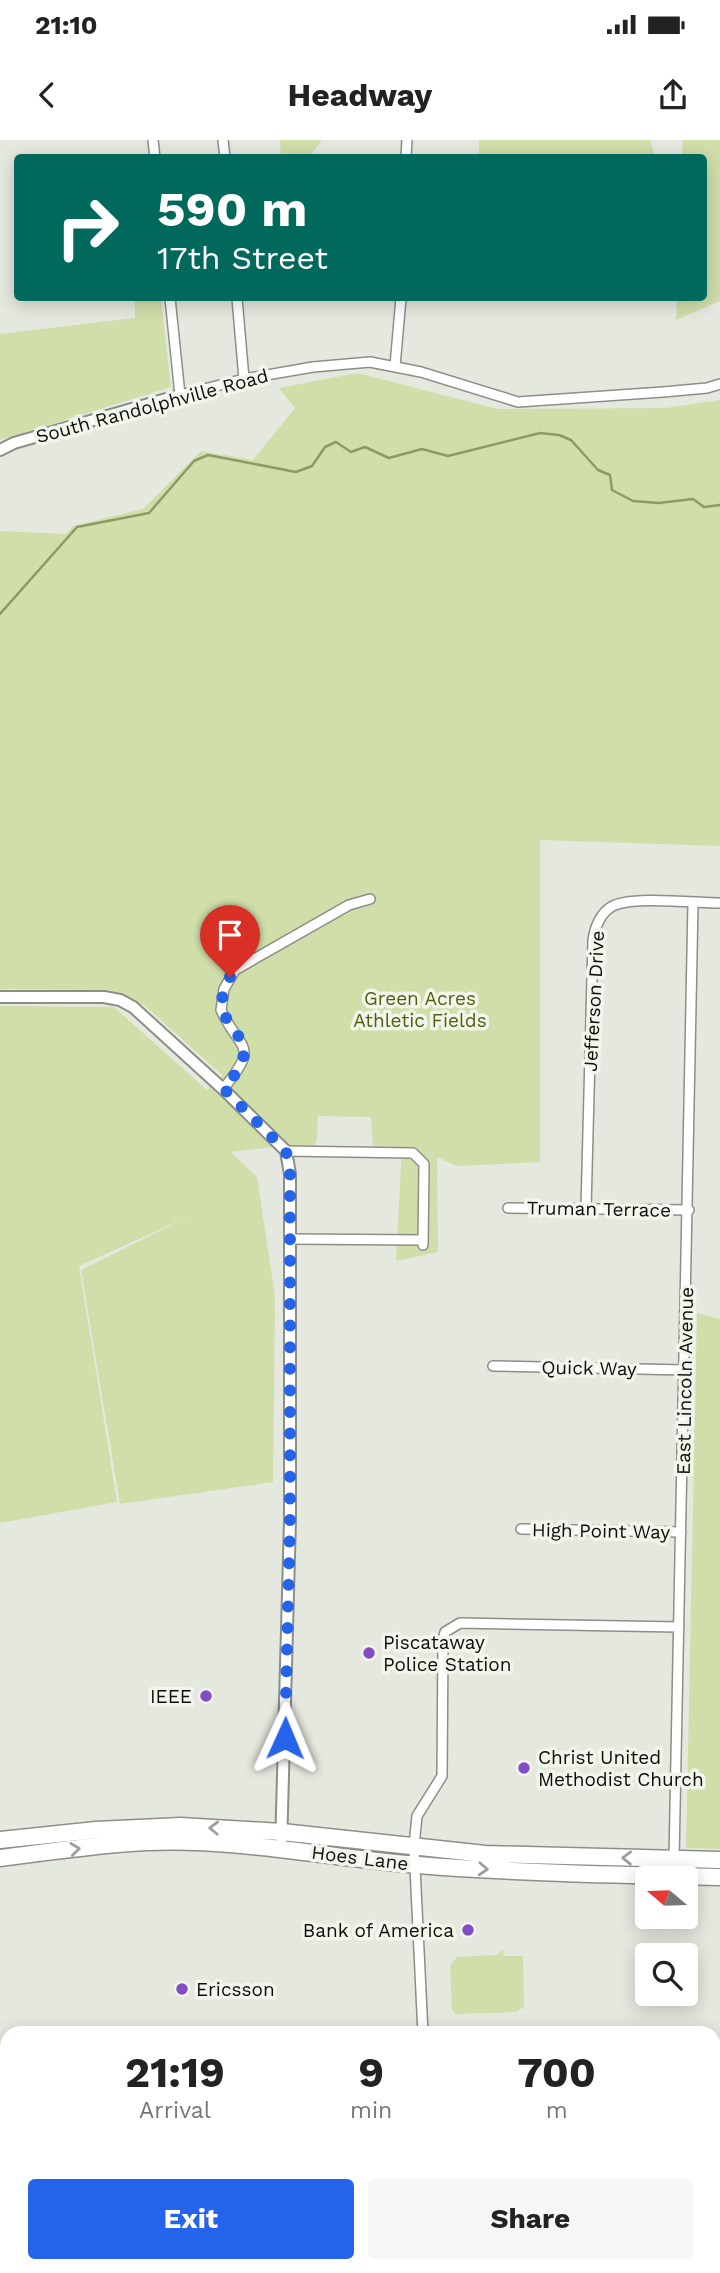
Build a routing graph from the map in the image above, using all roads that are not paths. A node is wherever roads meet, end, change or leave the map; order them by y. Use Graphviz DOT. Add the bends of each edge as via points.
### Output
graph roads {
  1 [pos="170,301"];
  2 [pos="237,301"];
  3 [pos="401,301"];
  4 [pos="395,366"];
  5 [pos="244,379"];
  6 [pos="720,384"];
  7 [pos="180,395"];
  8 [pos="0,450"];
  9 [pos="370,899"];
  10 [pos="693,902"];
  11 [pos="720,903"];
  12 [pos="0,997"];
  13 [pos="223,1088"];
  14 [pos="286,1151"];
  15 [pos="508,1208"];
  16 [pos="586,1209"];
  17 [pos="689,1210"];
  18 [pos="289,1238"];
  19 [pos="493,1366"];
  20 [pos="685,1370"];
  21 [pos="521,1529"];
  22 [pos="681,1532"];
  23 [pos="679,1627"];
  24 [pos="0,1840"];
  25 [pos="281,1840"];
  26 [pos="414,1846"];
  27 [pos="0,1858"];
  28 [pos="674,1859"];
  29 [pos="720,1860"];
  30 [pos="415,1865"];
  31 [pos="720,1877"];
  32 [pos="424,2026"];
  1 -- 7 [label="street"];
  2 -- 5 [label="street"];
  3 -- 4 [label="street"];
  4 -- 5 [label="street, South Randolphville Road" via="370,362"];
  4 -- 6 [label="street, South Randolphville Road" via="518,402"];
  5 -- 7 [label="street, South Randolphville Road"];
  7 -- 8 [label="street, South Randolphville Road"];
  9 -- 13 [label="street" via="349,905 235,970 224,989 221,1010 241,1040 244,1055"];
  10 -- 11 [label="street, Jefferson Drive"];
  10 -- 16 [label="street, Jefferson Drive" via="625,903 611,907 598,920 593,940"];
  10 -- 17 [label="street, East Lincoln Avenue"];
  12 -- 13 [label="street" via="120,1000"];
  13 -- 14 [label="street"];
  14 -- 18 [label="street"];
  14 -- 18 [label="street" via="412,1153 424,1164 423,1243"];
  15 -- 16 [label="street, Truman Terrace"];
  16 -- 17 [label="street, Truman Terrace"];
  17 -- 20 [label="street, East Lincoln Avenue"];
  18 -- 25 [label="street" via="290,1520"];
  19 -- 20 [label="street, Quick Way"];
  20 -- 22 [label="street, East Lincoln Avenue"];
  21 -- 22 [label="street, High Point Way"];
  22 -- 23 [label="street, East Lincoln Avenue"];
  23 -- 26 [label="street" via="452,1626 443,1640 442,1776 417,1816"];
  23 -- 28 [label="street, East Lincoln Avenue"];
  25 -- 24 [label="highway, Hoes Lane, one-way" via="195,1827"];
  25 -- 26 [label="highway, Hoes Lane"];
  27 -- 25 [label="highway, Hoes Lane, one-way" via="149,1842"];
  25 -- 30 [label="highway, Hoes Lane"];
  28 -- 26 [label="highway, Hoes Lane, one-way" via="485,1854"];
  26 -- 30 [label="street"];
  28 -- 29 [label="highway, Hoes Lane"];
  30 -- 31 [label="highway, Hoes Lane, one-way"];
  30 -- 32 [label="street"];
}
